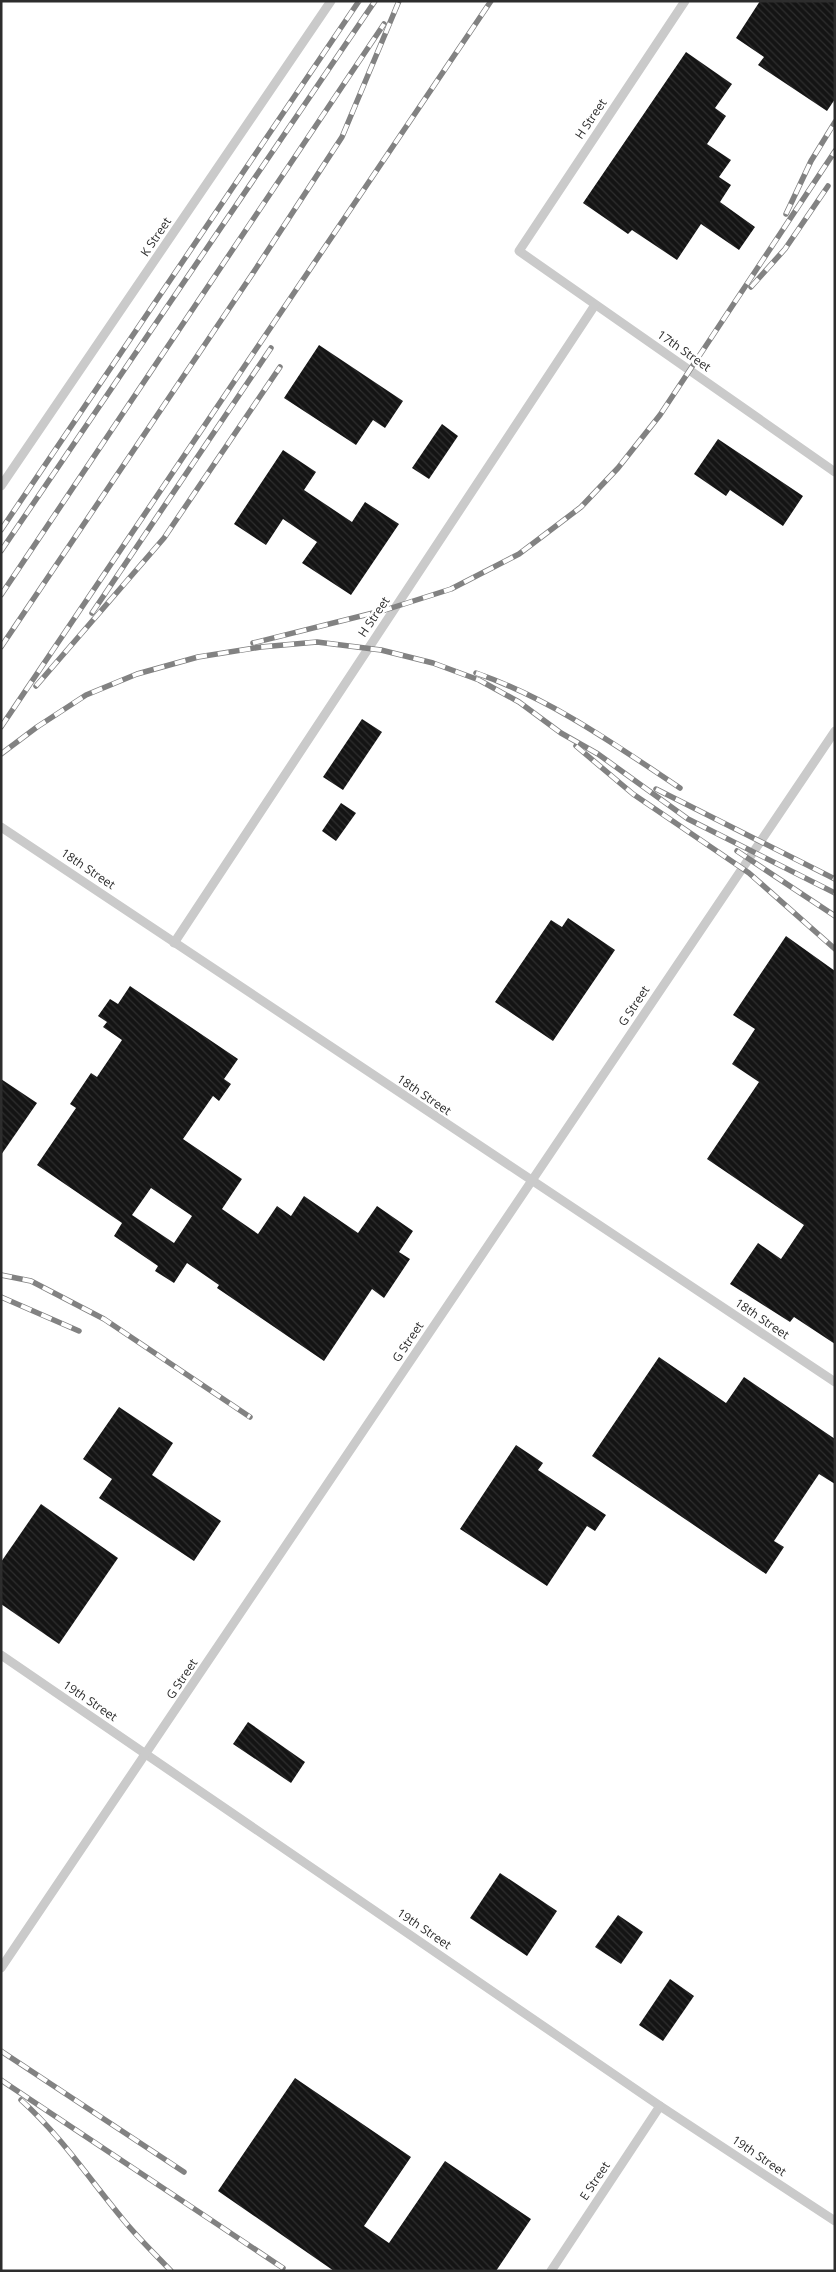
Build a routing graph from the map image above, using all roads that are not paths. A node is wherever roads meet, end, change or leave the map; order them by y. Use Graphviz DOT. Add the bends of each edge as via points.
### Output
graph roads {
  1 [pos="331,1"];
  2 [pos="685,1"];
  3 [pos="519,251"];
  4 [pos="596,305"];
  5 [pos="835,472"];
  6 [pos="1,486"];
  7 [pos="835,731"];
  8 [pos="1,827"];
  9 [pos="174,943"];
  10 [pos="531,1181"];
  11 [pos="835,1382"];
  12 [pos="1,1655"];
  13 [pos="146,1754"];
  14 [pos="1,1968"];
  15 [pos="660,2106"];
  16 [pos="835,2221"];
  17 [pos="551,2271"];
  1 -- 6 [label="lane, K Street"];
  2 -- 3 [label="lane, H Street"];
  3 -- 4 [label="lane, 17th Street"];
  4 -- 5 [label="lane, 17th Street"];
  4 -- 9 [label="lane, H Street"];
  7 -- 10 [label="lane, G Street"];
  8 -- 9 [label="lane, 18th Street"];
  9 -- 10 [label="lane, 18th Street"];
  10 -- 11 [label="lane, 18th Street"];
  10 -- 13 [label="lane, G Street"];
  12 -- 13 [label="lane, 19th Street"];
  13 -- 14 [label="lane, G Street"];
  13 -- 15 [label="lane, 19th Street"];
  15 -- 16 [label="lane, 19th Street"];
  15 -- 17 [label="lane, E Street"];
}
